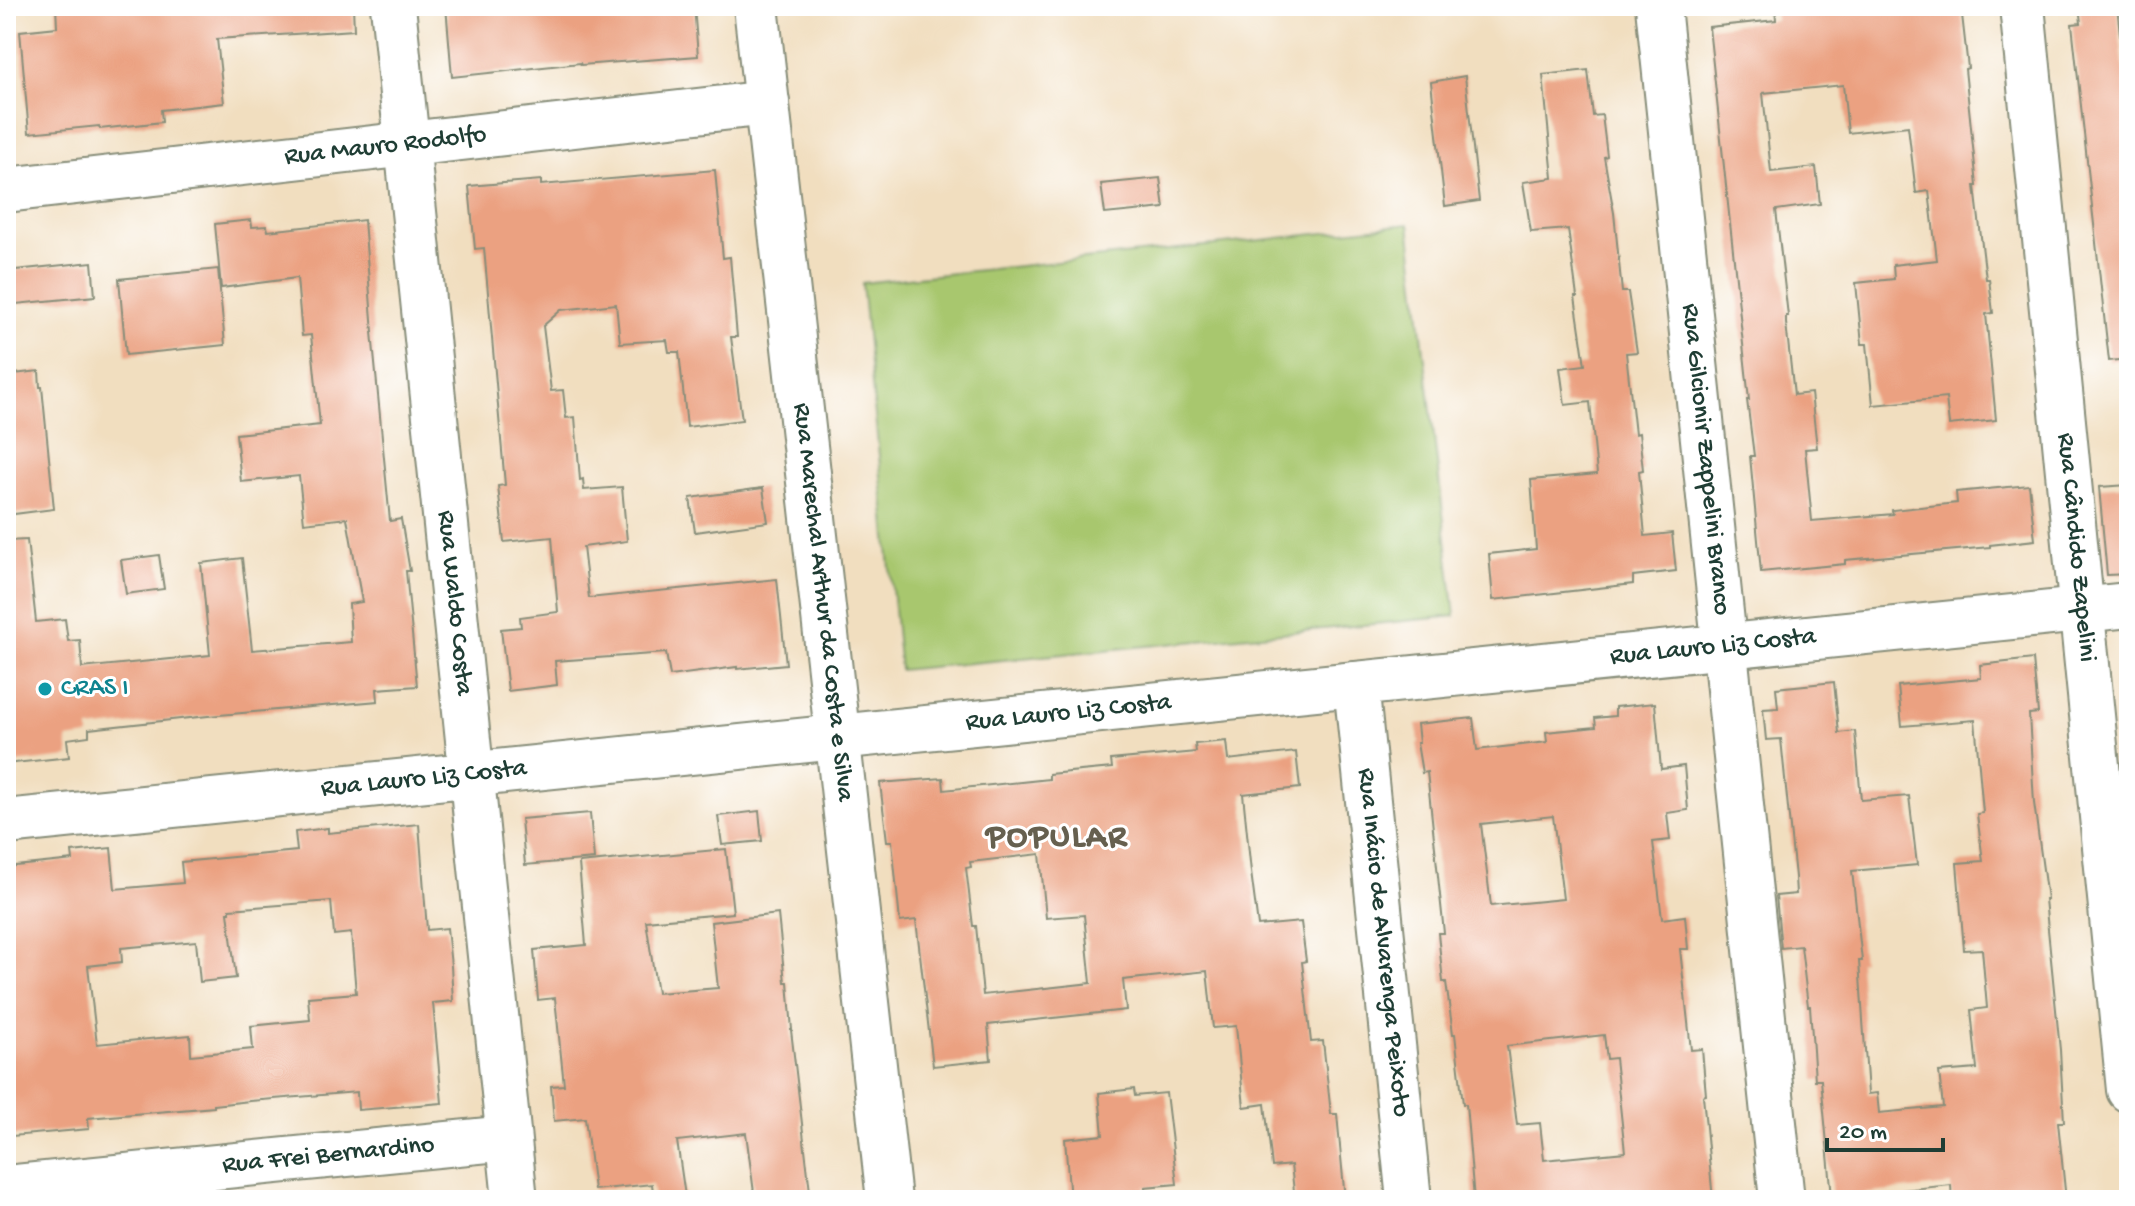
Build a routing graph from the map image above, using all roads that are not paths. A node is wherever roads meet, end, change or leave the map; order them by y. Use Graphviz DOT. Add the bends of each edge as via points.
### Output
graph roads {
  1 [pos="393,6"];
  2 [pos="756,6"];
  3 [pos="1658,6"];
  4 [pos="2022,6"];
  5 [pos="767,103"];
  6 [pos="407,144"];
  7 [pos="6,190"];
  8 [pos="2129,605"];
  9 [pos="2081,610"];
  10 [pos="1725,647"];
  11 [pos="1356,684"];
  12 [pos="838,737"];
  13 [pos="471,774"];
  14 [pos="6,822"];
  15 [pos="2129,1090"];
  16 [pos="508,1138"];
  17 [pos="6,1188"];
  18 [pos="515,1200"];
  19 [pos="889,1200"];
  20 [pos="1409,1200"];
  21 [pos="1782,1200"];
  1 -- 6 [label="street, Rua Waldo Costa"];
  2 -- 5 [label="street, Rua Marechal Arthur da Costa e Silva"];
  3 -- 10 [label="street, Rua Gilcionir Zappelini Branco"];
  4 -- 9 [label="street, Rua Cândido Zapelini"];
  5 -- 6 [label="street, Rua Mauro Rodolfo"];
  5 -- 12 [label="street, Rua Marechal Arthur da Costa e Silva"];
  6 -- 7 [label="street, Rua Mauro Rodolfo"];
  6 -- 13 [label="street, Rua Waldo Costa"];
  8 -- 9 [label="street, Rua Lauro Liz Costa"];
  9 -- 10 [label="street, Rua Lauro Liz Costa"];
  9 -- 15 [label="street, Rua Cândido Zapelini"];
  10 -- 11 [label="street, Rua Lauro Liz Costa"];
  10 -- 21 [label="street, Rua Gilcionir Zappelini Branco"];
  11 -- 12 [label="street, Rua Lauro Liz Costa"];
  11 -- 20 [label="street, Rua Inácio de Alvarenga Peixoto"];
  12 -- 13 [label="street, Rua Lauro Liz Costa"];
  12 -- 19 [label="street, Rua Marechal Arthur da Costa e Silva"];
  13 -- 14 [label="street, Rua Lauro Liz Costa"];
  13 -- 16 [label="street, Rua Waldo Costa"];
  16 -- 17 [label="street, Rua Frei Bernardino"];
  16 -- 18 [label="street, Rua Waldo Costa"];
}
